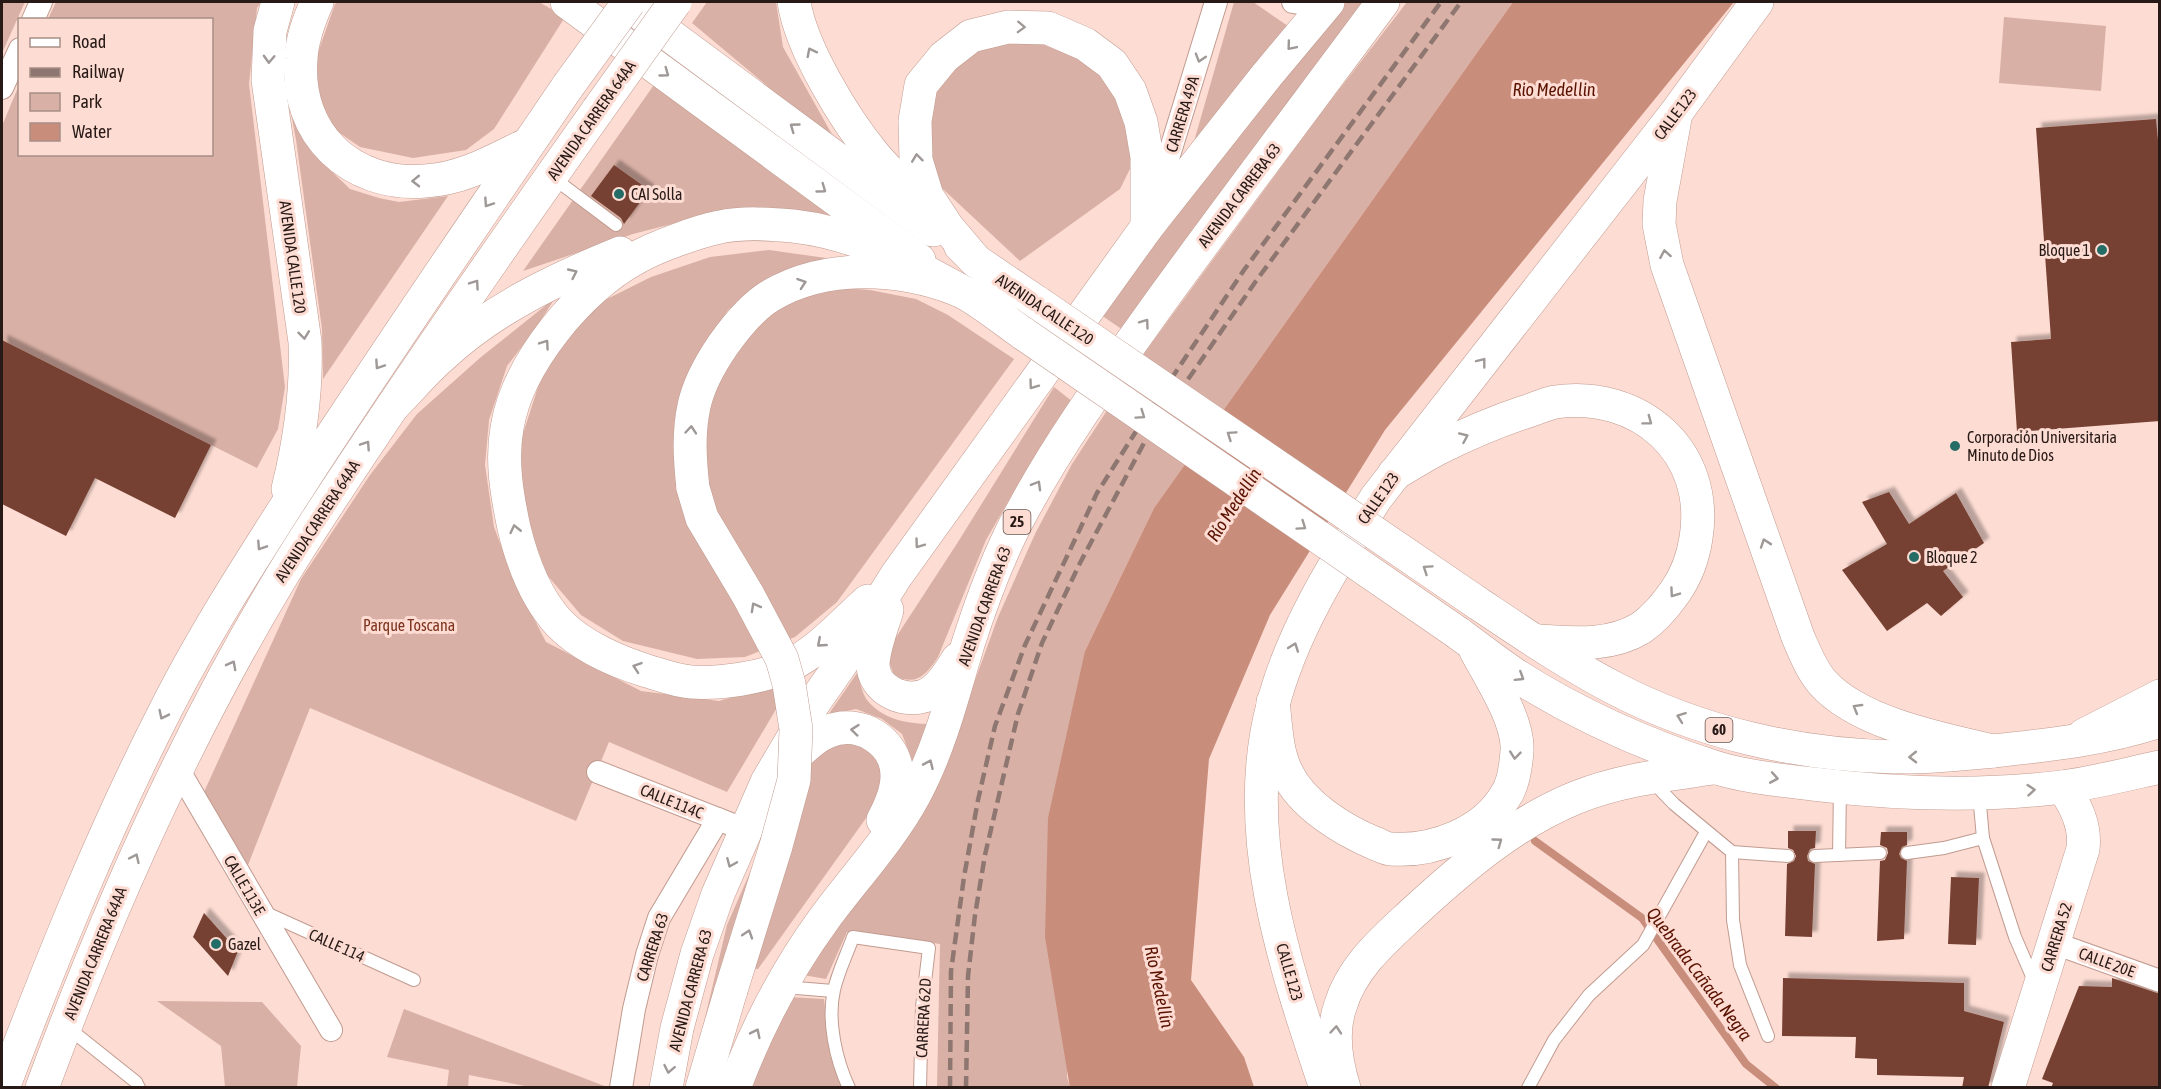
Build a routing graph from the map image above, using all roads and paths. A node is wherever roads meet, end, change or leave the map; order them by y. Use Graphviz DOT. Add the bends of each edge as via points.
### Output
graph roads {
  1 [pos="41,2"];
  2 [pos="278,2"];
  3 [pos="316,2"];
  4 [pos="567,2"];
  5 [pos="627,2"];
  6 [pos="675,2"];
  7 [pos="794,2"];
  8 [pos="1216,2"];
  9 [pos="1383,2"];
  10 [pos="1757,2"];
  11 [pos="1315,3"];
  12 [pos="34,18"];
  13 [pos="12,55"];
  14 [pos="2,88"];
  15 [pos="1677,113"];
  16 [pos="529,143"];
  17 [pos="551,177"];
  18 [pos="616,225"];
  19 [pos="720,227"];
  20 [pos="1147,227"];
  21 [pos="976,261"];
  22 [pos="959,290"];
  23 [pos="393,406"];
  24 [pos="1394,474"];
  25 [pos="282,513"];
  26 [pos="896,576"];
  27 [pos="1465,638"];
  28 [pos="1533,640"];
  29 [pos="968,644"];
  30 [pos="2160,696"];
  31 [pos="1273,702"];
  32 [pos="2160,721"];
  33 [pos="2066,744"];
  34 [pos="1993,751"];
  35 [pos="2160,767"];
  36 [pos="1717,768"];
  37 [pos="178,769"];
  38 [pos="598,772"];
  39 [pos="1650,778"];
  40 [pos="768,782"];
  41 [pos="1840,787"];
  42 [pos="2063,787"];
  43 [pos="1979,792"];
  44 [pos="732,825"];
  45 [pos="1706,832"];
  46 [pos="1983,838"];
  47 [pos="1732,852"];
  48 [pos="1907,852"];
  49 [pos="1880,853"];
  50 [pos="1839,855"];
  51 [pos="1788,856"];
  52 [pos="1815,856"];
  53 [pos="259,910"];
  54 [pos="827,915"];
  55 [pos="2054,943"];
  56 [pos="414,980"];
  57 [pos="2160,981"];
  58 [pos="780,986"];
  59 [pos="833,991"];
  60 [pos="2039,991"];
  61 [pos="65,1025"];
  62 [pos="331,1030"];
  63 [pos="1768,1036"];
  64 [pos="3,1088"];
  65 [pos="42,1088"];
  66 [pos="139,1088"];
  67 [pos="621,1088"];
  68 [pos="666,1088"];
  69 [pos="702,1088"];
  70 [pos="734,1088"];
  71 [pos="849,1088"];
  72 [pos="920,1088"];
  73 [pos="1326,1088"];
  74 [pos="1344,1088"];
  75 [pos="1528,1088"];
  76 [pos="2008,1088"];
  1 -- 12 [label="street"];
  2 -- 25 [label="main road, AVENIDA CALLE 120, one-way" via="270,31 268,80 305,342 306,377 298,448"];
  16 -- 3 [label="main road, one-way" via="465,174 427,181 395,182 364,173 338,157 307,112 303,93 301,60 305,31"];
  4 -- 22 [label="main road, AVENIDA CALLE 120, one-way"];
  5 -- 16 [label="main road, AVENIDA CARRERA 64AA, bridge"];
  21 -- 5 [label="main road, AVENIDA CALLE 120, one-way"];
  6 -- 17 [label="main road, AVENIDA CARRERA 64AA, bridge"];
  21 -- 7 [label="main road, one-way" via="875,155 836,99 807,45"];
  8 -- 20 [label="street, CARRERA 49A, one-way"];
  29 -- 9 [label="main road, AVENIDA CARRERA 63 / 25, one-way" via="1003,549 1087,405"];
  10 -- 15 [label="main road, CALLE 123"];
  11 -- 20 [label="main road, AVENIDA CARRERA 63, one-way" via="1267,75"];
  13 -- 14 [label="street"];
  24 -- 15 [label="main road, CALLE 123, one-way"];
  34 -- 15 [label="main road, one-way" via="1870,715 1845,701 1813,669 1798,637 1667,265 1659,224 1660,201"];
  16 -- 25 [label="main road, AVENIDA CARRERA 64AA, one-way"];
  17 -- 18 [label="lane"];
  23 -- 17 [label="main road, AVENIDA CARRERA 64AA, one-way"];
  19 -- 22 [label="main road" via="794,226 835,234 889,252"];
  23 -- 19 [label="main road, one-way" via="442,356 511,304 646,242"];
  26 -- 19 [label="main road, one-way" via="813,650 789,665 734,680 691,682 632,666 559,623 538,593 524,565 506,494 507,426 518,391 532,363 567,315 596,285 636,258"];
  21 -- 20 [label="main road, one-way" via="927,196 916,160 915,121 921,85 944,57 971,36 1008,27 1048,28 1085,44 1112,64 1130,91 1141,123 1147,157"];
  20 -- 26 [label="main road, AVENIDA CARRERA 63, one-way"];
  28 -- 21 [label="main road, AVENIDA CALLE 120 / 60, one-way, bridge"];
  22 -- 27 [label="main road, AVENIDA CALLE 120 / 60, one-way, bridge"];
  69 -- 22 [label="main road, AVENIDA CALLE 120, one-way, bridge" via="794,780 796,729 782,659 702,518 693,488 690,433 700,385 730,335 770,296 796,284 825,275 887,272"];
  37 -- 23 [label="main road, AVENIDA CARRERA 64AA, one-way" via="279,581"];
  24 -- 28 [label="main road, one-way" via="1503,419 1553,402 1584,400 1618,406 1642,416 1681,453 1697,495 1699,520 1686,576 1665,606 1640,628 1616,638 1583,644"];
  31 -- 24 [label="main road, CALLE 123, one-way" via="1298,635 1353,535"];
  25 -- 64 [label="main road, AVENIDA CARRERA 64AA, one-way" via="177,689 132,778 72,913"];
  26 -- 29 [label="main road" via="876,648 873,665 877,680 904,698 924,696 940,684"];
  26 -- 40 [label="main road, AVENIDA CARRERA 63"];
  27 -- 31 [label="main road, one-way" via="1504,705 1517,750 1507,795 1473,828 1447,842 1389,849 1356,835 1309,803 1287,775"];
  27 -- 36 [label="main road, 60, one-way" via="1517,676 1565,703 1614,728"];
  34 -- 28 [label="main road, 60, one-way" via="1945,756 1867,756 1752,739 1652,705 1582,671"];
  54 -- 29 [label="main road, AVENIDA CARRERA 63 / 25, one-way" via="914,797 944,724"];
  30 -- 33 [label="main road"];
  31 -- 73 [label="main road, CALLE 123" via="1261,772 1263,845 1282,947"];
  32 -- 33 [label="main road, 60"];
  33 -- 34 [label="main road, 60"];
  35 -- 42 [label="main road, 60"];
  36 -- 39 [label="main road"];
  36 -- 41 [label="main road, 60, one-way"];
  37 -- 53 [label="street, CALLE 113E"];
  61 -- 37 [label="main road, AVENIDA CARRERA 64AA, one-way" via="114,904"];
  38 -- 44 [label="street, CALLE 114C"];
  39 -- 45 [label="lane"];
  74 -- 39 [label="main road, one-way" via="1335,1051 1340,1006 1357,971 1378,945 1452,877 1513,831 1575,799"];
  40 -- 44 [label="main road, AVENIDA CARRERA 63"];
  54 -- 40 [label="main road, one-way" via="891,807 897,777 894,758 883,742 869,732 850,728 827,732 808,744"];
  41 -- 43 [label="main road, 60"];
  41 -- 50 [label="lane"];
  43 -- 42 [label="main road, 60, one-way"];
  42 -- 55 [label="main road, CARRERA 52" via="2081,820 2084,841"];
  43 -- 46 [label="lane"];
  44 -- 67 [label="street, CARRERA 63" via="658,918 634,1009"];
  44 -- 68 [label="main road, AVENIDA CARRERA 63, one-way" via="718,894 677,1029"];
  45 -- 47 [label="lane"];
  45 -- 75 [label="lane" via="1642,945 1590,994 1554,1040"];
  46 -- 48 [label="lane"];
  46 -- 60 [label="lane" via="2015,937"];
  47 -- 51 [label="lane"];
  47 -- 63 [label="lane" via="1733,920 1740,965"];
  49 -- 50 [label="lane"];
  50 -- 52 [label="lane"];
  53 -- 56 [label="lane, CALLE 114"];
  53 -- 62 [label="street, CALLE 113E"];
  54 -- 58 [label="main road, AVENIDA CARRERA 63 / 25"];
  55 -- 57 [label="street, CALLE 20E"];
  55 -- 60 [label="main road, CARRERA 52"];
  58 -- 59 [label="lane"];
  70 -- 58 [label="main road, AVENIDA CARRERA 63 / 25, one-way" via="750,1045"];
  59 -- 71 [label="lane" via="832,1021 840,1069"];
  59 -- 72 [label="lane, CARRERA 62D" via="853,937 929,948 922,1007"];
  60 -- 76 [label="main road, CARRERA 52"];
  61 -- 65 [label="main road, AVENIDA CARRERA 64AA"];
  61 -- 66 [label="lane"];
}
